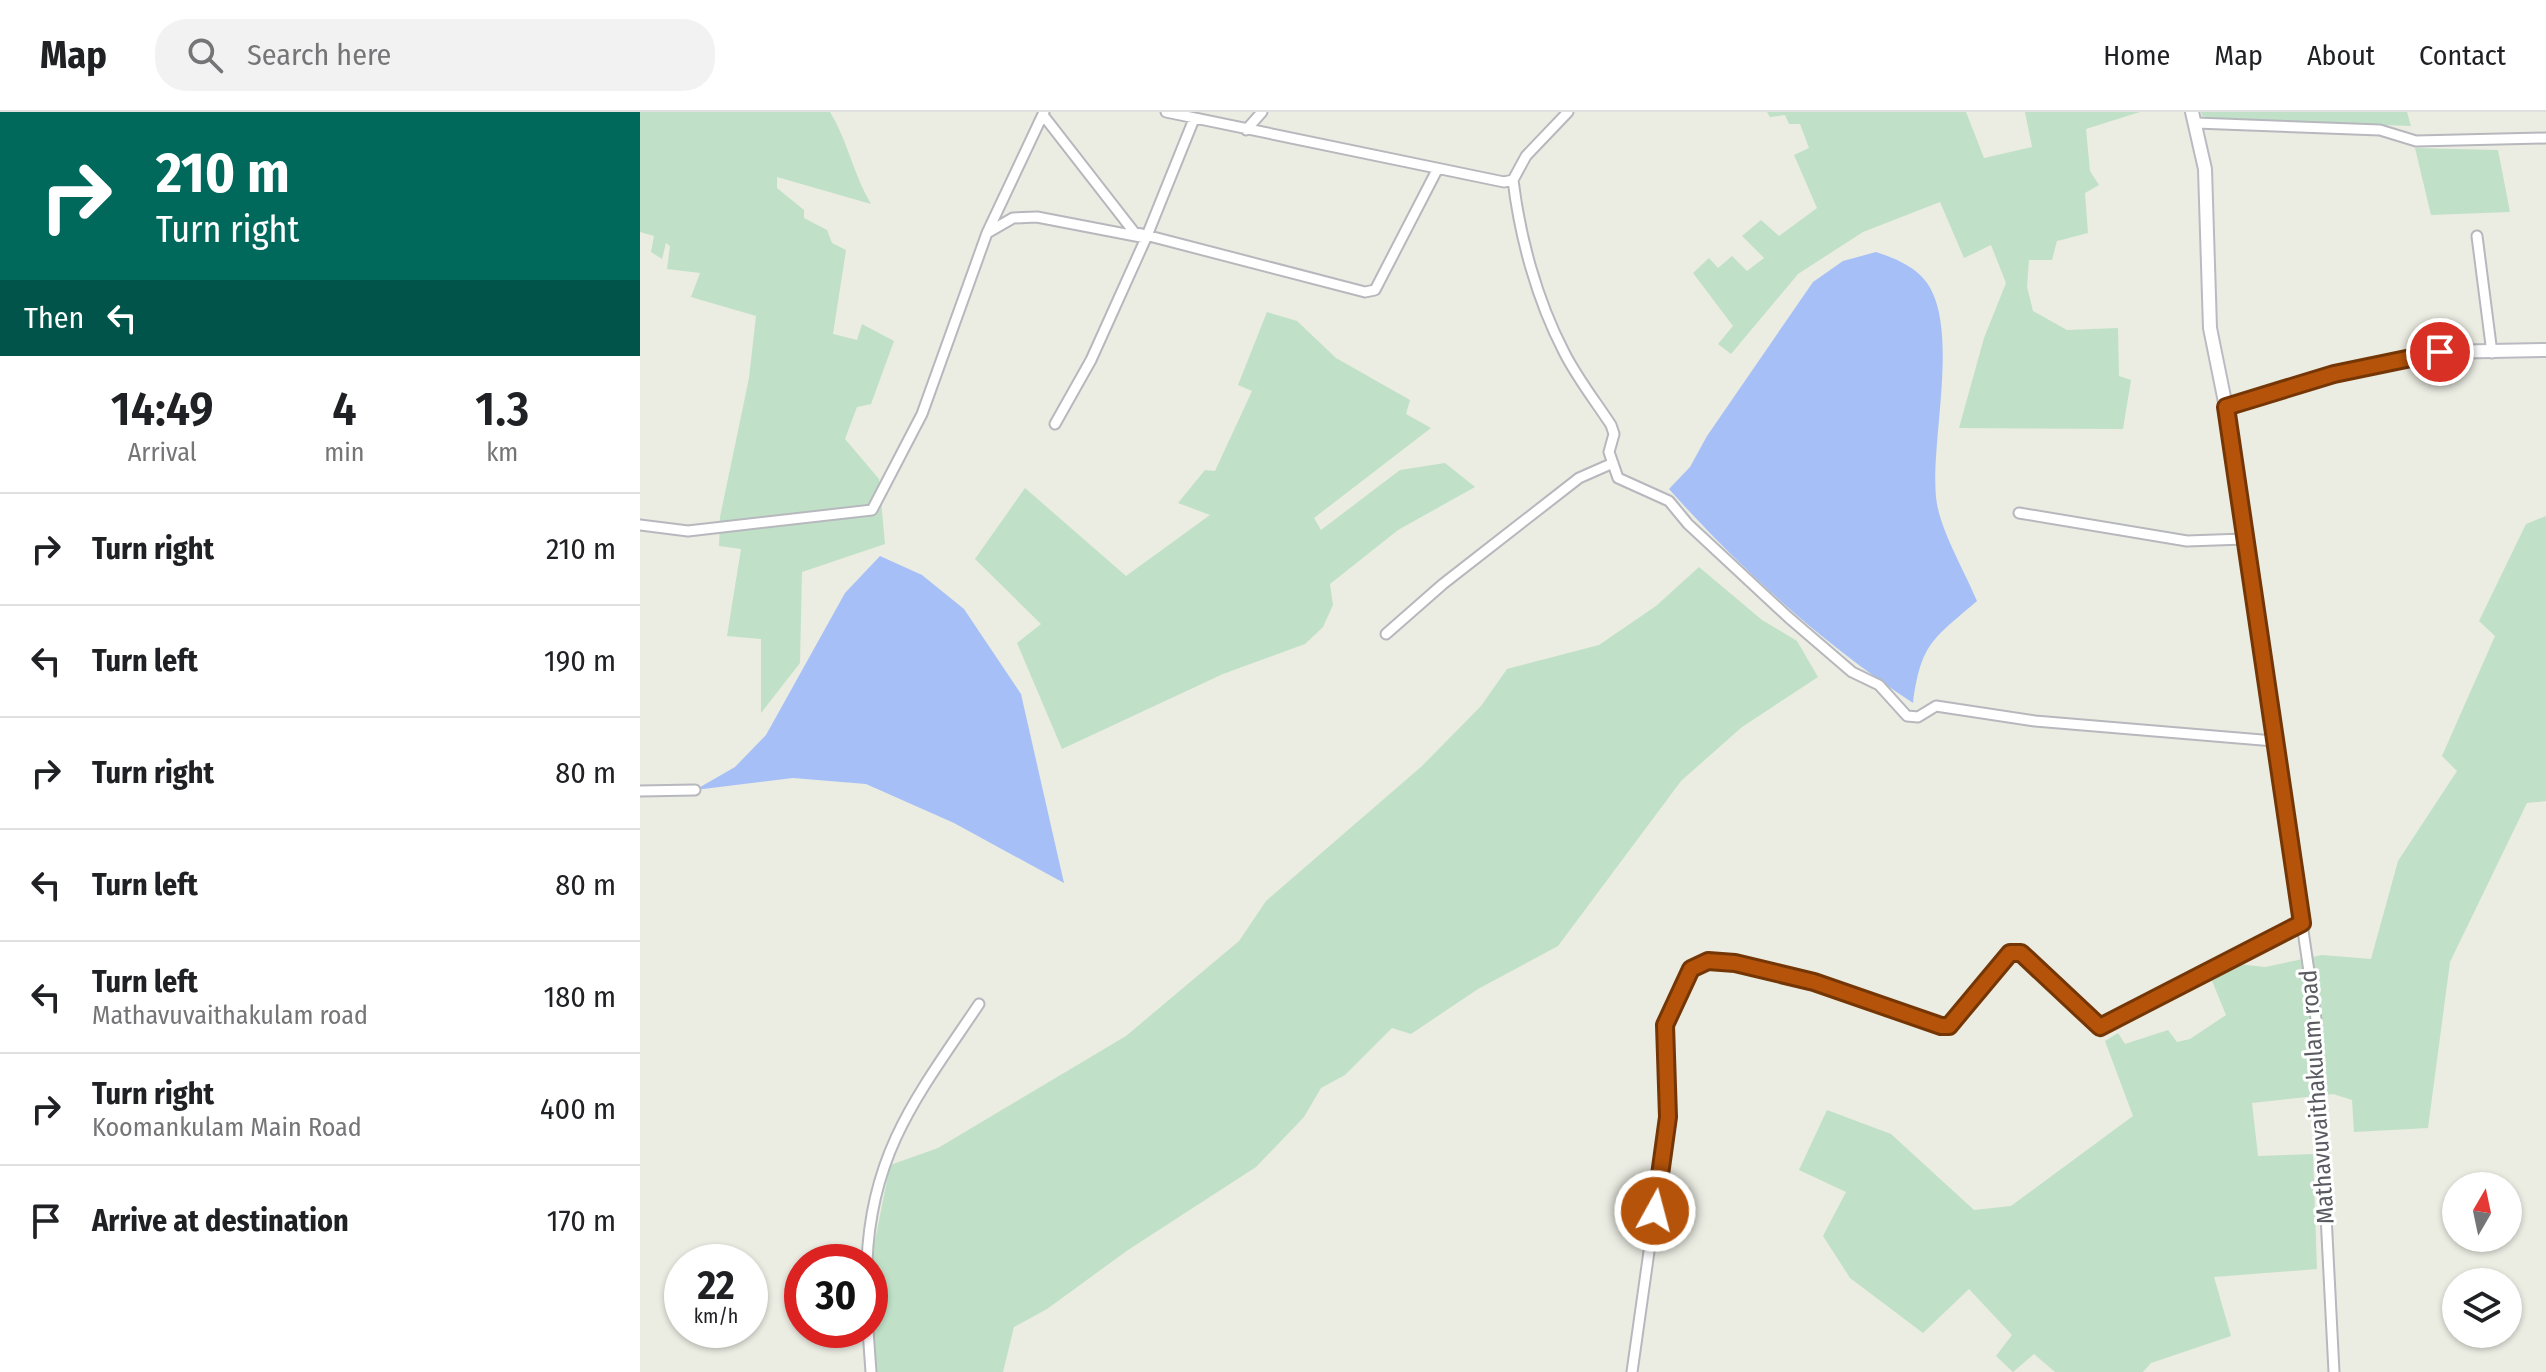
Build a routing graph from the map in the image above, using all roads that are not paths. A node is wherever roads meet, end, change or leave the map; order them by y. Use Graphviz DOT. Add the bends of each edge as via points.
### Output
graph roads {
  1 [pos="1166,112"];
  2 [pos="1262,112"];
  3 [pos="1568,112"];
  4 [pos="1043,114"];
  5 [pos="2194,118"];
  6 [pos="1194,119"];
  7 [pos="1246,130"];
  8 [pos="2546,138"];
  9 [pos="1437,170"];
  10 [pos="1513,180"];
  11 [pos="987,233"];
  12 [pos="2477,236"];
  13 [pos="1146,238"];
  14 [pos="2546,350"];
  15 [pos="2492,353"];
  16 [pos="2226,407"];
  17 [pos="1055,424"];
  18 [pos="1613,463"];
  19 [pos="2019,513"];
  20 [pos="640,525"];
  21 [pos="2244,539"];
  22 [pos="1386,634"];
  23 [pos="2274,741"];
  24 [pos="695,790"];
  25 [pos="640,791"];
  26 [pos="2302,923"];
  27 [pos="979,1004"];
  28 [pos="869,1244"];
  29 [pos="869,1348"];
  30 [pos="871,1372"];
  31 [pos="1632,1372"];
  32 [pos="2334,1372"];
  1 -- 6 [label="street"];
  2 -- 7 [label="street"];
  3 -- 10 [label="street" via="1526,156"];
  4 -- 11 [label="street"];
  4 -- 13 [label="street" via="1134,232"];
  5 -- 8 [label="street" via="2380,130 2416,141"];
  5 -- 16 [label="street, Mathavuvaithakulam road" via="2210,223 2210,328"];
  6 -- 7 [label="street"];
  6 -- 13 [label="street"];
  7 -- 9 [label="street"];
  9 -- 10 [label="street"];
  9 -- 13 [label="street" via="1375,290 1319,283"];
  10 -- 18 [label="street" via="1536,283 1564,352 1611,425"];
  11 -- 13 [label="street" via="1013,218 1037,217"];
  11 -- 20 [label="street" via="922,414 872,510 688,531"];
  12 -- 15 [label="street"];
  13 -- 17 [label="street" via="1091,360"];
  14 -- 15 [label="street"];
  15 -- 16 [label="street" via="2440,352 2334,374"];
  16 -- 21 [label="street, Mathavuvaithakulam road"];
  18 -- 22 [label="street" via="1579,478"];
  18 -- 23 [label="street" via="1618,478 1669,501 1788,617 1852,672 1879,685 1907,716 1918,717 1936,706 2035,721"];
  19 -- 21 [label="street" via="2187,541"];
  21 -- 23 [label="street, Mathavuvaithakulam road"];
  23 -- 26 [label="street, Mathavuvaithakulam road"];
  24 -- 25 [label="street"];
  26 -- 31 [label="street" via="2100,1027 2021,953 2010,953 1949,1026 1814,982 1735,963 1708,961 1691,969 1665,1025 1668,1117"];
  26 -- 32 [label="street, Mathavuvaithakulam road" via="2316,1019"];
  27 -- 28 [label="street" via="909,1108 887,1152"];
  29 -- 30 [label="street"];
}
